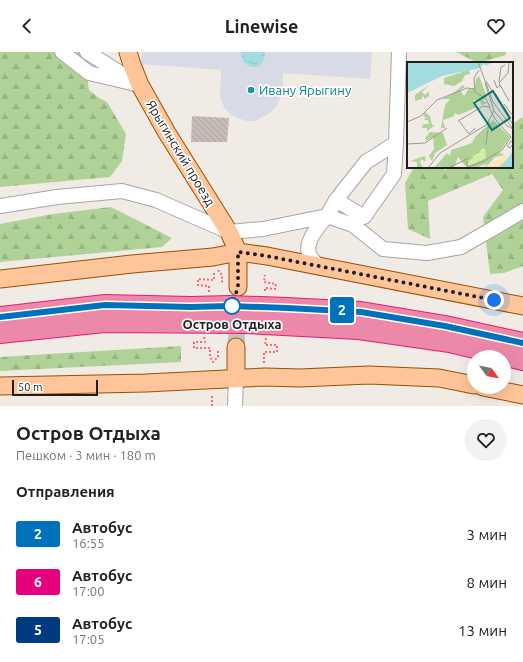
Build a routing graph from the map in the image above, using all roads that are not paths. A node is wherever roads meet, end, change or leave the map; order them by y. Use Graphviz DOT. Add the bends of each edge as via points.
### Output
graph roads {
  1 [pos="62,52"];
  2 [pos="87,52"];
  3 [pos="128,52"];
  4 [pos="399,52"];
  5 [pos="140,85"];
  6 [pos="396,143"];
  7 [pos="336,200"];
  8 [pos="0,206"];
  9 [pos="523,211"];
  10 [pos="327,216"];
  11 [pos="228,232"];
  12 [pos="238,252"];
  13 [pos="318,266"];
  14 [pos="0,278"];
  15 [pos="230,285"];
  16 [pos="523,306"];
  17 [pos="0,317"];
  18 [pos="0,333"];
  19 [pos="523,343"];
  20 [pos="236,347"];
  21 [pos="523,360"];
  22 [pos="236,378"];
  23 [pos="467,384"];
  24 [pos="0,386"];
  25 [pos="511,393"];
  26 [pos="523,395"];
  27 [pos="235,406"];
  1 -- 5 [label="lane" via="89,73"];
  2 -- 5 [label="lane"];
  3 -- 5 [label="main road, Ярыгинский проезд"];
  4 -- 6 [label="lane"];
  5 -- 11 [label="main road, Ярыгинский проезд"];
  6 -- 7 [label="lane" via="366,162"];
  6 -- 7 [label="lane" via="394,174 364,217"];
  7 -- 10 [label="lane"];
  8 -- 11 [label="lane" via="122,191 156,200"];
  9 -- 10 [label="lane" via="462,247 427,253 383,249 354,225"];
  10 -- 11 [label="lane" via="263,229"];
  10 -- 13 [label="lane" via="312,236 308,247 310,256"];
  11 -- 12 [label="main road, Ярыгинский проезд"];
  12 -- 13 [label="main road"];
  12 -- 14 [label="main road" via="213,257"];
  12 -- 15 [label="main road"];
  13 -- 16 [label="main road"];
  17 -- 19 [label="highway" via="105,305 287,308 361,312 445,326"];
  18 -- 21 [label="highway" via="104,322 245,323 359,329 450,342"];
  20 -- 22 [label="main road"];
  22 -- 23 [label="main road" via="369,375 439,378"];
  22 -- 24 [label="main road"];
  22 -- 27 [label="lane"];
  25 -- 26 [label="main road"];
}
